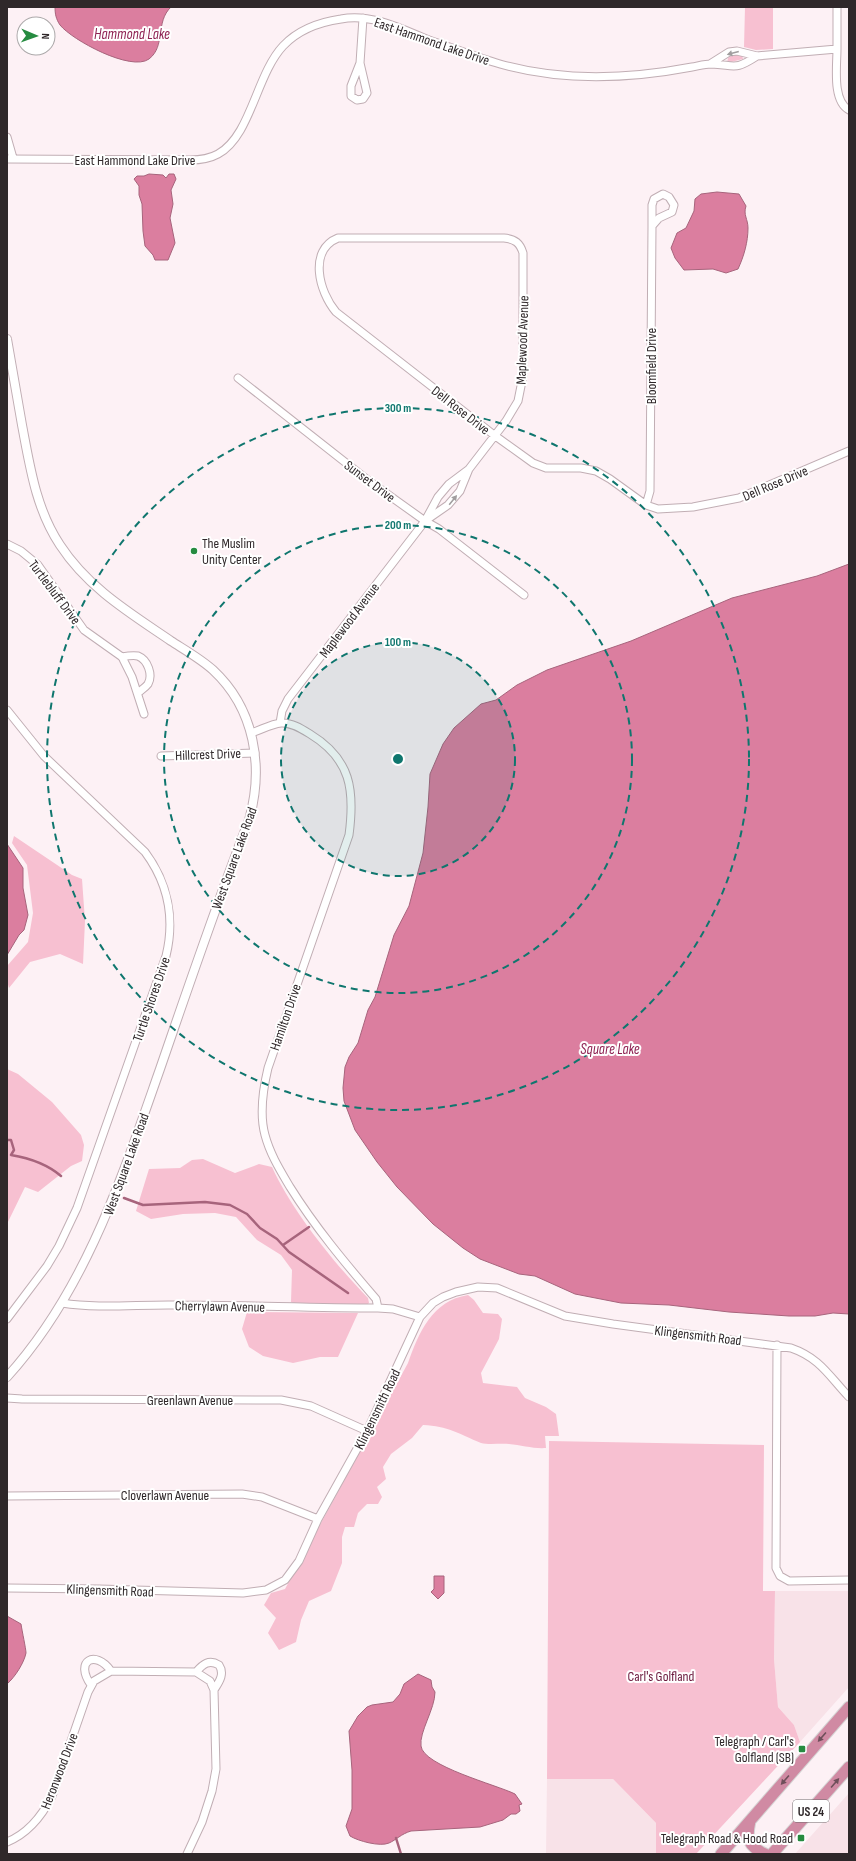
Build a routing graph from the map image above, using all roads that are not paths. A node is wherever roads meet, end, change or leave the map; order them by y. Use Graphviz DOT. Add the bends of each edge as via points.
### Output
graph roads {
  1 [pos="837,7"];
  2 [pos="363,18"];
  3 [pos="837,49"];
  4 [pos="757,56"];
  5 [pos="360,63"];
  6 [pos="710,64"];
  7 [pos="849,110"];
  8 [pos="7,137"];
  9 [pos="10,159"];
  10 [pos="652,226"];
  11 [pos="519,244"];
  12 [pos="7,339"];
  13 [pos="9,367"];
  14 [pos="238,378"];
  15 [pos="494,435"];
  16 [pos="849,451"];
  17 [pos="469,469"];
  18 [pos="646,505"];
  19 [pos="426,521"];
  20 [pos="7,544"];
  21 [pos="524,595"];
  22 [pos="122,657"];
  23 [pos="138,693"];
  24 [pos="7,710"];
  25 [pos="144,714"];
  26 [pos="280,723"];
  27 [pos="252,733"];
  28 [pos="255,753"];
  29 [pos="161,756"];
  30 [pos="62,1303"];
  31 [pos="378,1308"];
  32 [pos="420,1317"];
  33 [pos="7,1319"];
  34 [pos="777,1345"];
  35 [pos="7,1377"];
  36 [pos="849,1397"];
  37 [pos="7,1398"];
  38 [pos="367,1431"];
  39 [pos="7,1496"];
  40 [pos="318,1520"];
  41 [pos="849,1580"];
  42 [pos="7,1588"];
  43 [pos="111,1671"];
  44 [pos="196,1672"];
  45 [pos="90,1685"];
  46 [pos="214,1690"];
  47 [pos="849,1707"];
  48 [pos="849,1767"];
  49 [pos="750,1821"];
  50 [pos="7,1842"];
  51 [pos="187,1854"];
  52 [pos="721,1854"];
  53 [pos="765,1854"];
  54 [pos="772,1854"];
  1 -- 3 [label="street"];
  2 -- 5 [label="street"];
  2 -- 6 [label="street, East Hammond Lake Drive" via="494,62 546,74 627,76"];
  2 -- 9 [label="street, East Hammond Lake Drive" via="342,18 312,27 297,34 284,45 268,68 239,132 228,147 212,157 178,160"];
  3 -- 4 [label="street, East Hammond Lake Drive"];
  3 -- 7 [label="street" via="838,96"];
  4 -- 6 [label="street, East Hammond Lake Drive" via="736,67"];
  4 -- 6 [label="street, East Hammond Lake Drive, one-way" via="733,51"];
  8 -- 9 [label="street"];
  10 -- 18 [label="street, Bloomfield Drive" via="650,492"];
  11 -- 15 [label="street, Maplewood Avenue" via="523,253 523,376 518,401"];
  11 -- 15 [label="street, Dell Rose Drive" via="504,238 338,238 328,242 321,254 321,287 336,312"];
  12 -- 13 [label="street, West Square Lake Road"];
  13 -- 27 [label="street, West Square Lake Road" via="37,496 60,545 79,570 101,592 213,670 234,695"];
  14 -- 19 [label="street, Sunset Drive" via="369,482"];
  15 -- 17 [label="street, Maplewood Avenue"];
  15 -- 18 [label="street, Dell Rose Drive" via="523,457 540,466 589,469 603,474"];
  16 -- 18 [label="street, Dell Rose Drive" via="739,498 671,510"];
  17 -- 19 [label="street, Maplewood Avenue" via="448,484"];
  19 -- 17 [label="street, Maplewood Avenue, one-way" via="448,506 460,491"];
  19 -- 21 [label="street, Sunset Drive"];
  19 -- 26 [label="street, Maplewood Avenue" via="288,699"];
  20 -- 22 [label="street, Turtlebluff Drive" via="21,551 38,565 84,630"];
  22 -- 23 [label="street"];
  22 -- 23 [label="street" via="139,657 149,669 149,681"];
  23 -- 25 [label="street"];
  24 -- 33 [label="street, Turtle Shores Drive" via="44,756 138,844 154,866 165,889 171,926 166,956 77,1208 47,1266"];
  26 -- 27 [label="street"];
  26 -- 31 [label="street, Hamilton Drive" via="301,728 335,752 349,782 352,816 345,850 268,1068 262,1116 265,1134 278,1167 305,1211 376,1299"];
  27 -- 28 [label="street, West Square Lake Road"];
  28 -- 29 [label="street, Hillcrest Drive"];
  28 -- 30 [label="street, West Square Lake Road" via="256,787 249,820 107,1215 82,1269"];
  30 -- 31 [label="street, Cherrylawn Avenue" via="102,1306 177,1304"];
  30 -- 35 [label="street, West Square Lake Road"];
  31 -- 32 [label="street" via="393,1309"];
  32 -- 34 [label="street, Klingensmith Road" via="443,1297 478,1287 497,1288 565,1316"];
  32 -- 38 [label="street, Klingensmith Road"];
  34 -- 36 [label="street, Klingensmith Road" via="798,1350 814,1359"];
  34 -- 41 [label="street" via="776,1568 780,1576 787,1581"];
  37 -- 38 [label="street, Greenlawn Avenue" via="281,1400 311,1406"];
  38 -- 40 [label="street, Klingensmith Road"];
  39 -- 40 [label="street, Cloverlawn Avenue" via="242,1494 275,1502"];
  40 -- 42 [label="street, Klingensmith Road" via="293,1571 277,1585 258,1592 220,1594"];
  43 -- 44 [label="street"];
  43 -- 45 [label="street"];
  43 -- 45 [label="street" via="102,1661 88,1661 84,1676"];
  44 -- 46 [label="street" via="210,1681"];
  44 -- 46 [label="street" via="206,1662 219,1665 222,1677"];
  45 -- 50 [label="street, Heronwood Drive" via="46,1808 30,1828"];
  46 -- 51 [label="street" via="216,1769 202,1822"];
  47 -- 49 [label="highway, US 24, one-way"];
  54 -- 48 [label="highway, US 24, one-way"];
  49 -- 52 [label="highway, US 24"];
  49 -- 53 [label="highway" via="750,1845"];
}
